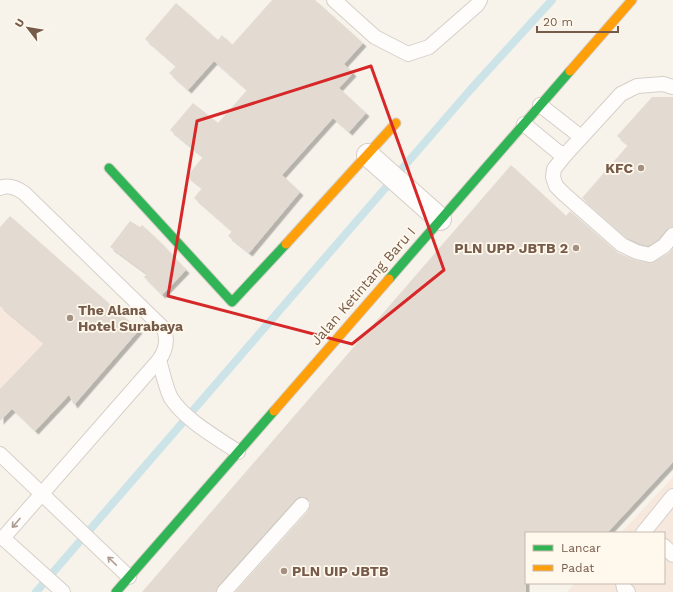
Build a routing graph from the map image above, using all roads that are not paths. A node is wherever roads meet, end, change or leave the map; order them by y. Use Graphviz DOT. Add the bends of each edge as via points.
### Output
graph roads {
  1 [pos="334,0"];
  2 [pos="480,0"];
  3 [pos="632,0"];
  4 [pos="673,87"];
  5 [pos="540,105"];
  6 [pos="396,123"];
  7 [pos="524,124"];
  8 [pos="581,137"];
  9 [pos="566,154"];
  10 [pos="368,155"];
  11 [pos="109,168"];
  12 [pos="0,188"];
  13 [pos="440,219"];
  14 [pos="673,235"];
  15 [pos="159,360"];
  16 [pos="238,452"];
  17 [pos="0,454"];
  18 [pos="41,494"];
  19 [pos="673,496"];
  20 [pos="302,505"];
  21 [pos="647,531"];
  22 [pos="665,547"];
  23 [pos="673,555"];
  24 [pos="129,577"];
  25 [pos="62,592"];
  26 [pos="116,592"];
  27 [pos="224,592"];
  1 -- 2 [label="lane" via="375,37 408,54 429,48"];
  3 -- 5 [label="street, Jalan Ketintang Baru I"];
  4 -- 8 [label="lane" via="663,84 637,86 621,94"];
  5 -- 7 [label="street, Jalan Ketintang Baru I"];
  5 -- 8 [label="lane"];
  6 -- 10 [label="street"];
  7 -- 9 [label="lane" via="558,152"];
  7 -- 13 [label="street, Jalan Ketintang Baru I"];
  8 -- 9 [label="lane"];
  9 -- 14 [label="lane" via="554,169 552,177 556,186 622,245 650,255 664,246"];
  10 -- 11 [label="street" via="232,302"];
  10 -- 13 [label="street"];
  12 -- 15 [label="lane" via="14,187 24,193 164,329 167,341"];
  13 -- 16 [label="street, Jalan Ketintang Baru I"];
  15 -- 16 [label="lane" via="171,397 185,414"];
  15 -- 18 [label="lane"];
  16 -- 24 [label="street, Jalan Ketintang Baru I"];
  17 -- 18 [label="lane"];
  24 -- 18 [label="lane, one-way"];
  18 -- 25 [label="lane, one-way" via="3,538"];
  19 -- 21 [label="lane"];
  20 -- 27 [label="lane"];
  22 -- 23 [label="lane"];
  24 -- 26 [label="street, Jalan Ketintang Baru I"];
}
